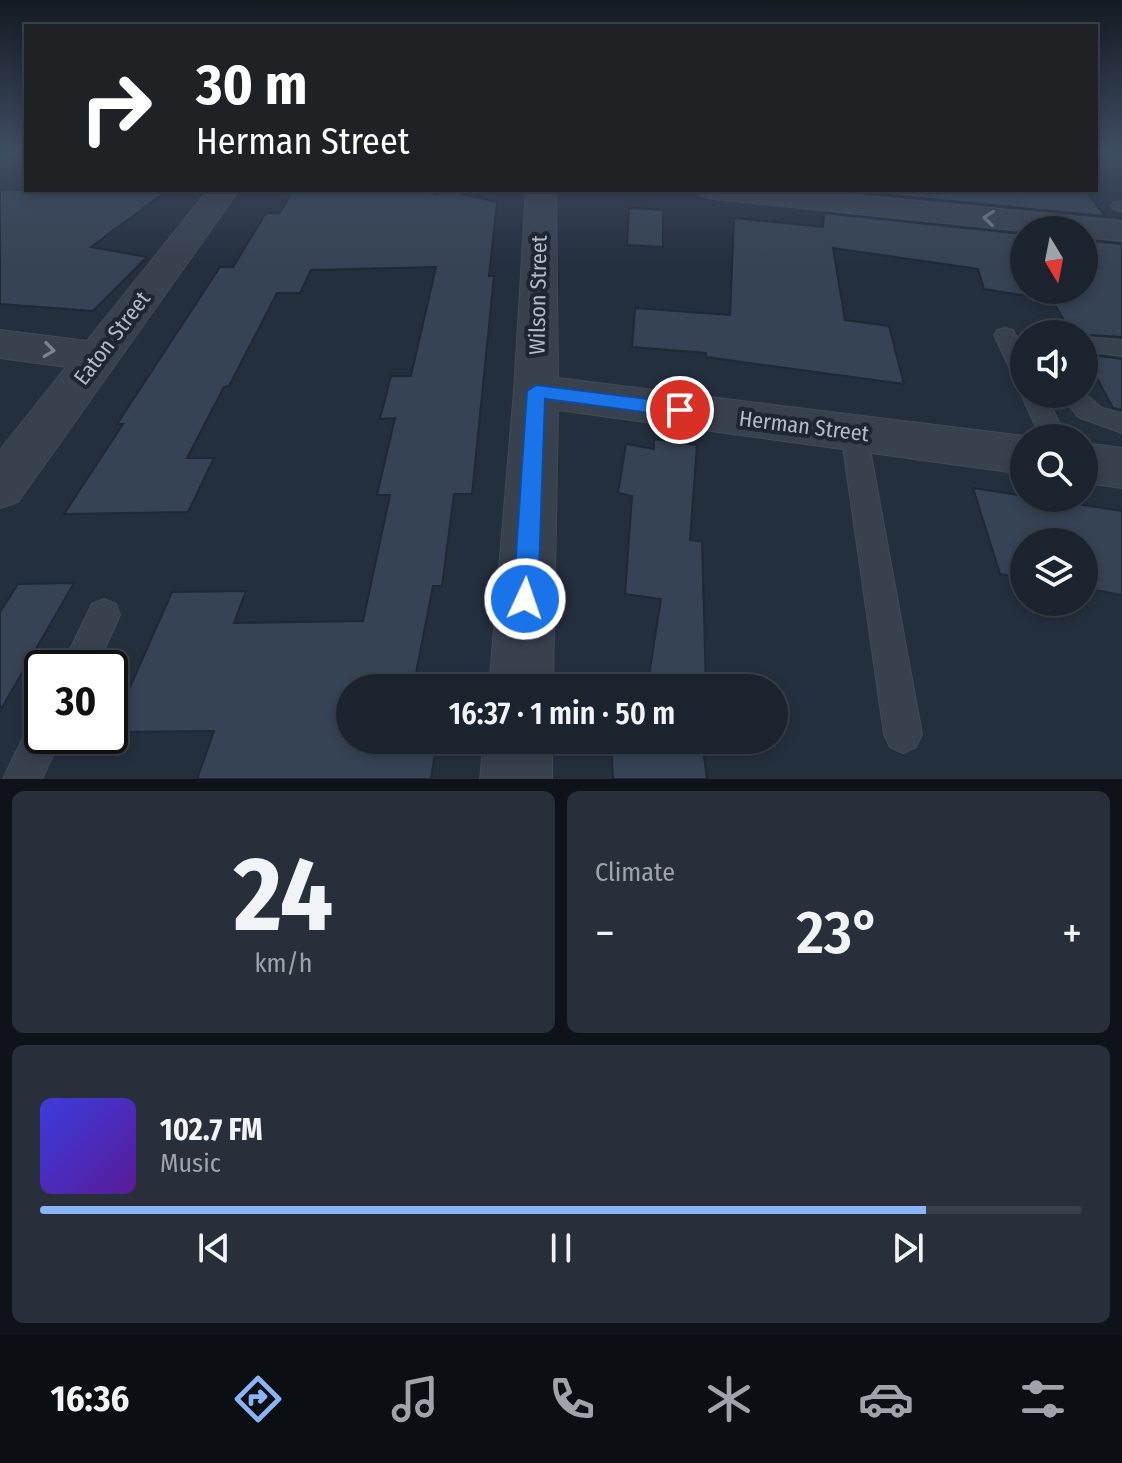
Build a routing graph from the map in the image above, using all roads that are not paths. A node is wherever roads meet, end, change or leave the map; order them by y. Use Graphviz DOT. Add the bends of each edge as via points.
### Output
graph roads {
  1 [pos="222,192"];
  2 [pos="541,192"];
  3 [pos="747,192"];
  4 [pos="1121,214"];
  5 [pos="0,344"];
  6 [pos="1098,345"];
  7 [pos="1122,348"];
  8 [pos="98,357"];
  9 [pos="536,391"];
  10 [pos="1084,408"];
  11 [pos="1122,423"];
  12 [pos="854,433"];
  13 [pos="1010,453"];
  14 [pos="1098,465"];
  15 [pos="1122,468"];
  16 [pos="0,487"];
  17 [pos="104,615"];
  18 [pos="87,650"];
  19 [pos="522,674"];
  20 [pos="903,734"];
  21 [pos="34,754"];
  22 [pos="517,754"];
  23 [pos="22,779"];
  24 [pos="516,779"];
  1 -- 8 [label="street, Eaton Street"];
  2 -- 9 [label="street, Wilson Street"];
  4 -- 3 [label="street, one-way"];
  5 -- 8 [label="street, one-way"];
  6 -- 7 [label="lane"];
  8 -- 16 [label="street, Eaton Street"];
  9 -- 12 [label="street, Herman Street"];
  9 -- 19 [label="street, Wilson Street"];
  10 -- 11 [label="lane"];
  12 -- 13 [label="street, Herman Street"];
  12 -- 20 [label="lane"];
  14 -- 15 [label="street"];
  17 -- 18 [label="lane"];
  21 -- 23 [label="lane"];
  22 -- 24 [label="street"];
}
